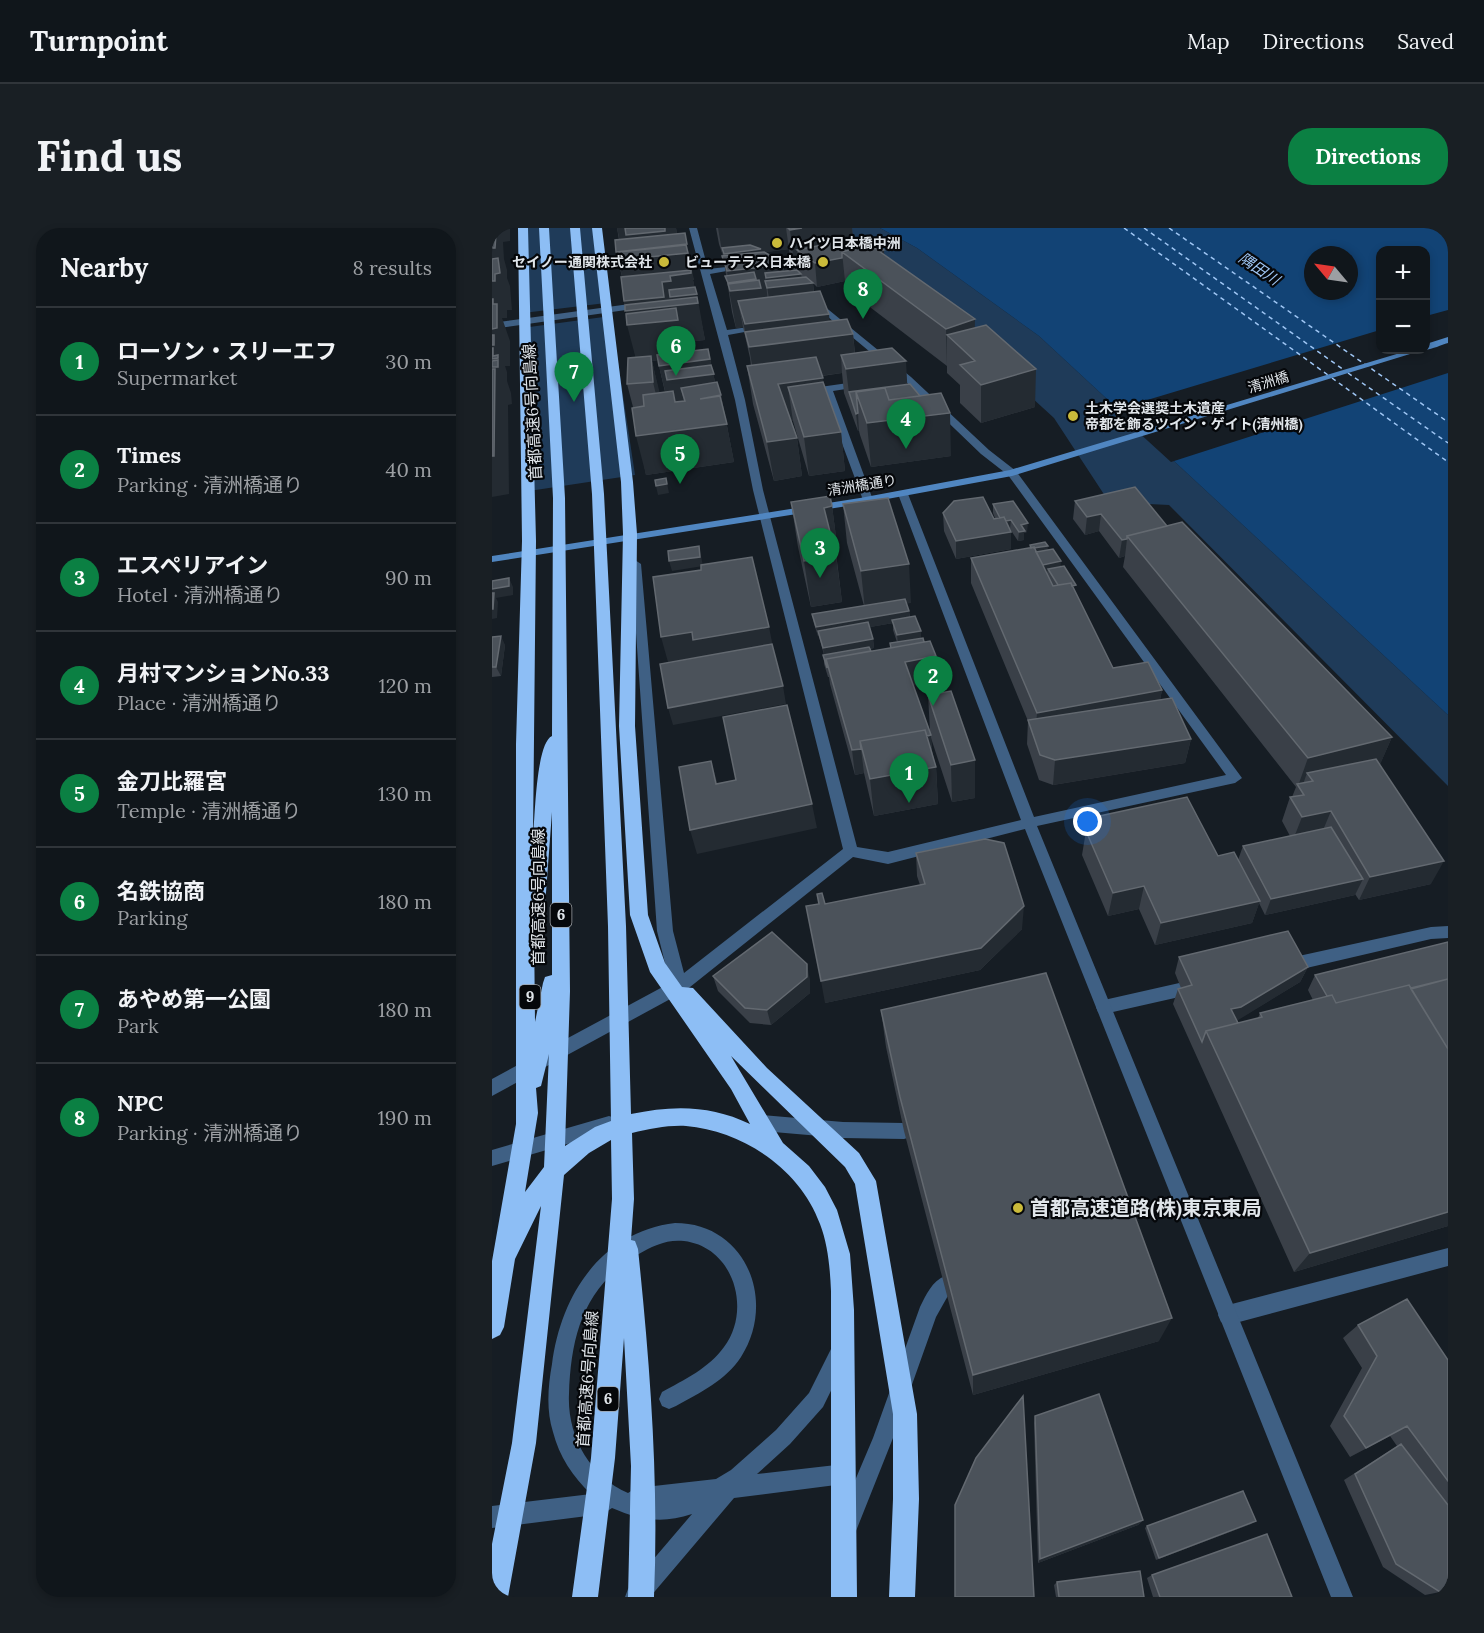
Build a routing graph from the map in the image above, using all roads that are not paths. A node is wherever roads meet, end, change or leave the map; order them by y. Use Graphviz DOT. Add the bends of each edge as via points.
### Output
graph roads {
  1 [pos="523,228"];
  2 [pos="544,228"];
  3 [pos="575,228"];
  4 [pos="597,228"];
  5 [pos="693,228"];
  6 [pos="755,266"];
  7 [pos="705,272"];
  8 [pos="801,290"];
  9 [pos="713,297"];
  10 [pos="701,298"];
  11 [pos="656,304"];
  12 [pos="835,319"];
  13 [pos="824,320"];
  14 [pos="492,326"];
  15 [pos="779,326"];
  16 [pos="723,333"];
  17 [pos="1448,340"];
  18 [pos="1430,345"];
  19 [pos="1405,354"];
  20 [pos="908,379"];
  21 [pos="896,380"];
  22 [pos="873,383"];
  23 [pos="827,389"];
  24 [pos="795,393"];
  25 [pos="751,399"];
  26 [pos="740,400"];
  27 [pos="1127,440"];
  28 [pos="1012,473"];
  29 [pos="903,494"];
  30 [pos="868,500"];
  31 [pos="766,516"];
  32 [pos="633,537"];
  33 [pos="569,548"];
  34 [pos="492,559"];
  35 [pos="561,712"];
  36 [pos="1029,823"];
  37 [pos="851,850"];
  38 [pos="1448,932"];
  39 [pos="1267,970"];
  40 [pos="1209,984"];
  41 [pos="679,986"];
  42 [pos="1104,1007"];
  43 [pos="492,1088"];
  44 [pos="761,1123"];
  45 [pos="526,1124"];
  46 [pos="904,1131"];
  47 [pos="775,1149"];
  48 [pos="492,1158"];
  49 [pos="623,1199"];
  50 [pos="507,1251"];
  51 [pos="1448,1257"];
  52 [pos="945,1285"];
  53 [pos="492,1296"];
  54 [pos="1228,1315"];
  55 [pos="492,1327"];
  56 [pos="842,1347"];
  57 [pos="669,1399"];
  58 [pos="836,1475"];
  59 [pos="738,1477"];
  60 [pos="492,1517"];
  61 [pos="845,1531"];
  62 [pos="495,1597"];
  63 [pos="585,1597"];
  64 [pos="636,1597"];
  65 [pos="641,1597"];
  66 [pos="833,1597"];
  67 [pos="844,1597"];
  68 [pos="902,1597"];
  69 [pos="1342,1597"];
  1 -- 45 [label="highway" via="530,541 524,744"];
  2 -- 35 [label="highway, 首都高速6号向島線 / 6" via="559,498"];
  3 -- 49 [label="highway, 首都高速6号向島線 / 6" via="598,494 617,926"];
  4 -- 44 [label="highway" via="630,524 627,726 639,915 657,966"];
  5 -- 7 [label="street"];
  6 -- 7 [label="street"];
  7 -- 9 [label="street"];
  8 -- 12 [label="street"];
  9 -- 10 [label="street"];
  9 -- 16 [label="street"];
  11 -- 14 [label="street"];
  12 -- 13 [label="street"];
  12 -- 20 [label="street"];
  15 -- 16 [label="street"];
  16 -- 26 [label="street"];
  17 -- 18 [label="main road"];
  19 -- 27 [label="main road, 清洲橋"];
  20 -- 21 [label="street"];
  20 -- 28 [label="street"];
  22 -- 23 [label="street"];
  23 -- 24 [label="street"];
  23 -- 30 [label="street"];
  25 -- 26 [label="street"];
  26 -- 31 [label="street"];
  27 -- 28 [label="main road, 清洲橋通り"];
  28 -- 29 [label="main road, 清洲橋通り"];
  28 -- 36 [label="street" via="1235,778"];
  29 -- 30 [label="main road, 清洲橋通り"];
  29 -- 36 [label="street"];
  30 -- 31 [label="main road, 清洲橋通り"];
  31 -- 32 [label="main road, 清洲橋通り"];
  31 -- 37 [label="street"];
  32 -- 33 [label="main road, 清洲橋通り"];
  32 -- 41 [label="street" via="665,931"];
  33 -- 34 [label="main road, 清洲橋通り"];
  33 -- 45 [label="highway" via="570,845 565,911"];
  35 -- 53 [label="highway, 9" via="547,768 530,999"];
  35 -- 62 [label="highway, 首都高速6号向島線 / 6" via="561,991 553,1196 524,1443"];
  36 -- 37 [label="street" via="888,858"];
  36 -- 42 [label="street"];
  37 -- 41 [label="street"];
  38 -- 39 [label="street"];
  40 -- 42 [label="street"];
  41 -- 43 [label="street"];
  41 -- 68 [label="highway" via="760,1074 852,1160 865,1181 905,1414"];
  42 -- 54 [label="street"];
  44 -- 46 [label="street"];
  44 -- 47 [label="highway"];
  45 -- 50 [label="highway"];
  47 -- 50 [label="highway" via="733,1127 668,1116 594,1137 571,1152 534,1194"];
  47 -- 56 [label="highway" via="807,1178 830,1220 840,1275"];
  48 -- 58 [label="street" via="654,1111 685,1109 738,1121 759,1131 804,1164 831,1204 843,1255"];
  49 -- 63 [label="highway, 首都高速6号向島線 / 6" via="603,1458"];
  49 -- 65 [label="highway" via="642,1404"];
  50 -- 55 [label="highway"];
  51 -- 54 [label="street"];
  52 -- 61 [label="street" via="927,1314"];
  54 -- 69 [label="street"];
  56 -- 59 [label="street" via="816,1400 783,1437"];
  56 -- 61 [label="highway"];
  57 -- 59 [label="street" via="719,1367 736,1348 746,1326 747,1286 735,1260 711,1242 686,1232 660,1234 630,1248 603,1269 581,1297 560,1376 558,1407 563,1433 582,1469 610,1497 637,1509 694,1504"];
  58 -- 60 [label="street"];
  58 -- 66 [label="street"];
  59 -- 64 [label="street"];
  61 -- 67 [label="highway"];
}
